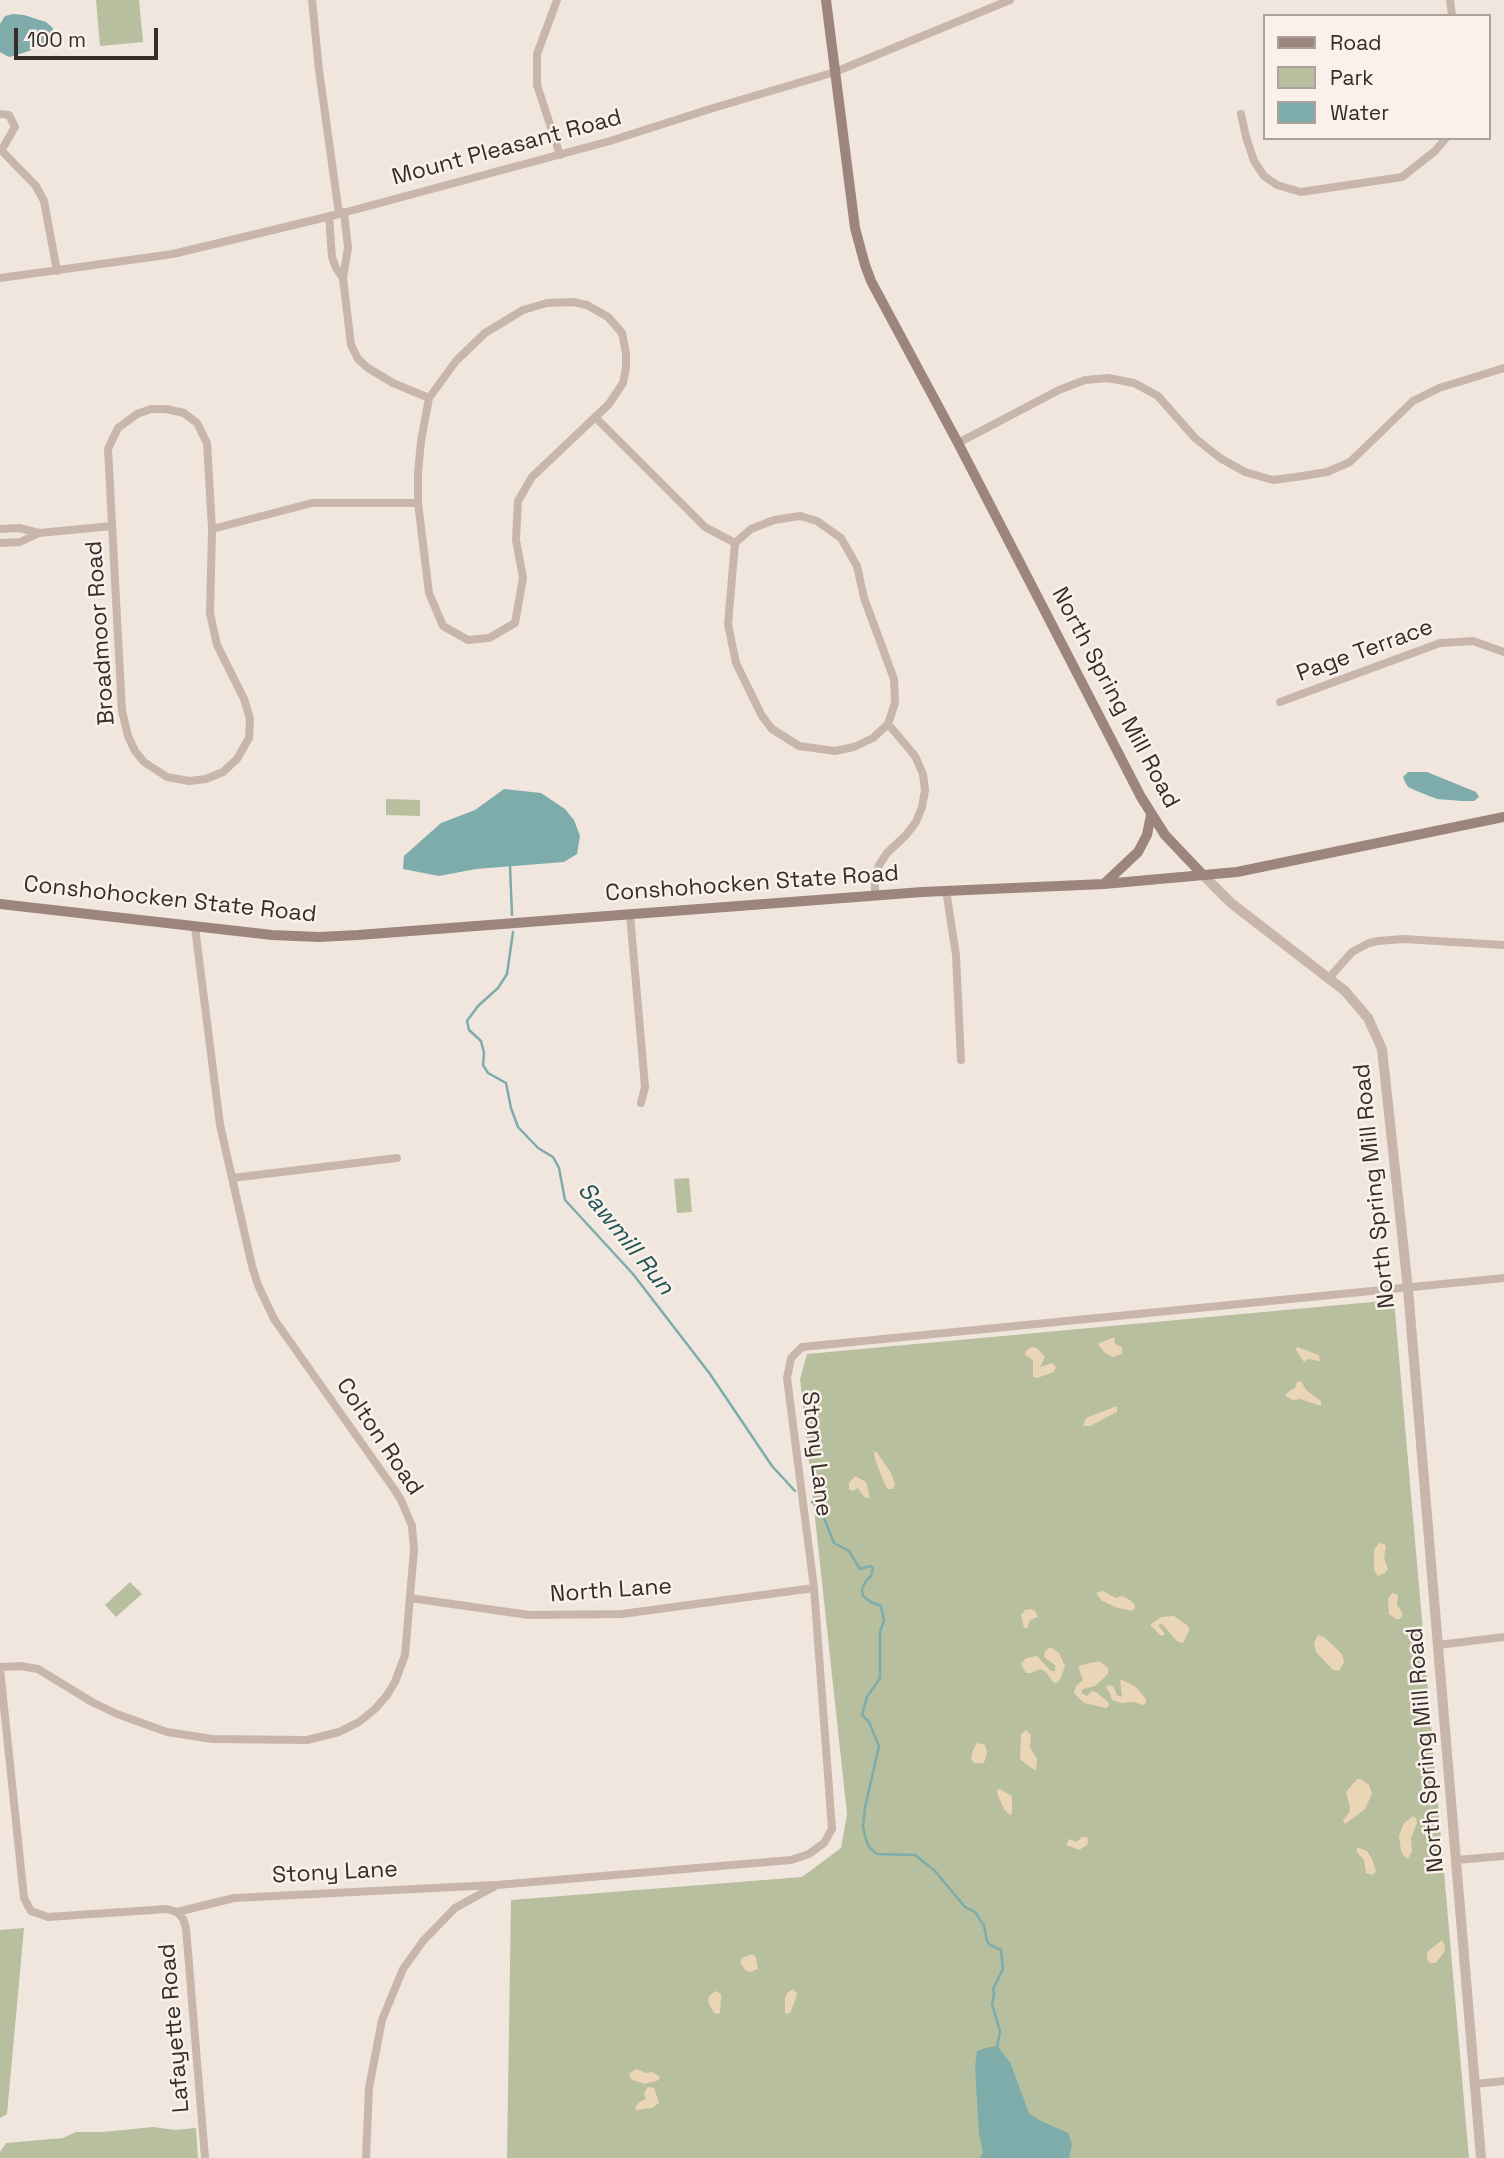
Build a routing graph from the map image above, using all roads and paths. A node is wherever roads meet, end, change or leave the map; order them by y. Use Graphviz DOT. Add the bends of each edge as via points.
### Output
graph roads {
  1 [pos="312,0"];
  2 [pos="557,0"];
  3 [pos="826,0"];
  4 [pos="1010,0"];
  5 [pos="835,72"];
  6 [pos="0,114"];
  7 [pos="1241,114"];
  8 [pos="1444,140"];
  9 [pos="0,150"];
  10 [pos="560,155"];
  11 [pos="342,213"];
  12 [pos="329,216"];
  13 [pos="57,271"];
  14 [pos="0,278"];
  15 [pos="343,278"];
  16 [pos="1504,368"];
  17 [pos="429,398"];
  18 [pos="595,418"];
  19 [pos="958,443"];
  20 [pos="418,503"];
  21 [pos="112,526"];
  22 [pos="0,529"];
  23 [pos="212,529"];
  24 [pos="39,533"];
  25 [pos="0,543"];
  26 [pos="735,543"];
  27 [pos="1504,652"];
  28 [pos="1280,702"];
  29 [pos="888,724"];
  30 [pos="1151,815"];
  31 [pos="1504,817"];
  32 [pos="1203,875"];
  33 [pos="1104,884"];
  34 [pos="946,890"];
  35 [pos="875,895"];
  36 [pos="0,904"];
  37 [pos="630,914"];
  38 [pos="195,927"];
  39 [pos="1504,945"];
  40 [pos="1329,978"];
  41 [pos="961,1060"];
  42 [pos="641,1103"];
  43 [pos="397,1158"];
  44 [pos="232,1178"];
  45 [pos="1504,1278"];
  46 [pos="1408,1289"];
  47 [pos="814,1588"];
  48 [pos="410,1598"];
  49 [pos="1504,1637"];
  50 [pos="1438,1645"];
  51 [pos="0,1668"];
  52 [pos="1504,1856"];
  53 [pos="1456,1860"];
  54 [pos="497,1885"];
  55 [pos="177,1912"];
  56 [pos="1504,2081"];
  57 [pos="1475,2084"];
  58 [pos="205,2158"];
  59 [pos="366,2158"];
  60 [pos="1481,2158"];
  1 -- 11 [label="street"];
  2 -- 10 [label="street" via="537,54 537,85"];
  3 -- 5 [label="main road, North Spring Mill Road"];
  4 -- 5 [label="street, Mount Pleasant Road"];
  5 -- 10 [label="street, Mount Pleasant Road"];
  5 -- 19 [label="main road, North Spring Mill Road" via="864,265"];
  6 -- 9 [label="street" via="9,115 15,127"];
  7 -- 8 [label="street" via="1254,161 1264,176 1301,192 1402,177"];
  9 -- 13 [label="street" via="36,186 44,201"];
  10 -- 11 [label="street, Mount Pleasant Road"];
  11 -- 12 [label="street, Mount Pleasant Road"];
  11 -- 15 [label="street" via="348,248"];
  12 -- 13 [label="street, Mount Pleasant Road" via="173,254"];
  12 -- 15 [label="street" via="332,257"];
  13 -- 14 [label="street, Mount Pleasant Road"];
  15 -- 17 [label="street" via="351,345 358,359 383,378"];
  16 -- 19 [label="street" via="1413,401 1350,462 1296,477 1273,480 1245,472 1195,438 1158,396 1134,383 1108,378 1085,380 1059,390"];
  17 -- 18 [label="street" via="485,333 523,310 573,302 608,317 622,333 626,353 623,383"];
  17 -- 20 [label="street"];
  18 -- 20 [label="street" via="532,477 518,501 516,540 523,578 515,623 489,638 468,640 443,626 429,593"];
  18 -- 26 [label="street" via="705,527"];
  19 -- 30 [label="main road, North Spring Mill Road"];
  20 -- 23 [label="street" via="312,503"];
  21 -- 23 [label="street, Broadmoor Road" via="108,449 118,428 136,414 166,409 184,413 197,423 207,443"];
  21 -- 23 [label="street, Broadmoor Road" via="122,711 128,736 135,751 154,770 189,781 223,772 249,738 244,699 217,645 211,613"];
  21 -- 24 [label="street, Broadmoor Road"];
  22 -- 24 [label="street, Broadmoor Road"];
  24 -- 25 [label="street, Broadmoor Road" via="20,542"];
  26 -- 29 [label="street" via="751,528 800,516 817,521 841,538 857,566 894,679 895,704"];
  26 -- 29 [label="street" via="728,624 736,663 772,729 799,746 835,751 873,738"];
  27 -- 28 [label="street, Page Terrace" via="1473,641 1440,643"];
  29 -- 35 [label="street" via="915,756 925,790 916,822 879,865"];
  30 -- 32 [label="main road, North Spring Mill Road"];
  30 -- 33 [label="main road" via="1138,852"];
  31 -- 32 [label="main road, Conshohocken State Road"];
  32 -- 33 [label="main road, Conshohocken State Road"];
  32 -- 40 [label="street, North Spring Mill Road" via="1231,903"];
  33 -- 34 [label="main road, Conshohocken State Road"];
  34 -- 35 [label="main road, Conshohocken State Road"];
  34 -- 41 [label="street" via="956,955"];
  35 -- 37 [label="main road, Conshohocken State Road"];
  36 -- 38 [label="main road, Conshohocken State Road"];
  37 -- 38 [label="main road, Conshohocken State Road" via="319,937"];
  37 -- 42 [label="street" via="645,1087"];
  38 -- 44 [label="street, Colton Road" via="215,1096"];
  39 -- 40 [label="street" via="1378,941 1352,952"];
  40 -- 46 [label="street, North Spring Mill Road" via="1361,1007 1381,1049"];
  43 -- 44 [label="street"];
  44 -- 48 [label="street, Colton Road" via="265,1303 407,1514 414,1538"];
  45 -- 46 [label="street"];
  46 -- 47 [label="street, Stony Lane" via="802,1347 791,1359 787,1378"];
  46 -- 50 [label="street, North Spring Mill Road"];
  47 -- 48 [label="street, North Lane" via="609,1614 529,1615"];
  47 -- 54 [label="street, Stony Lane" via="832,1829 824,1843 790,1860"];
  48 -- 51 [label="street, Colton Road" via="405,1655 387,1695 359,1722 321,1738 212,1739 167,1732 92,1702 38,1669"];
  49 -- 50 [label="street"];
  50 -- 53 [label="street, North Spring Mill Road"];
  51 -- 55 [label="street, Lafayette Road" via="24,1898 31,1911 48,1917"];
  52 -- 53 [label="street"];
  53 -- 57 [label="street, North Spring Mill Road"];
  54 -- 55 [label="street, Stony Lane" via="234,1898"];
  54 -- 59 [label="street, Stony Lane" via="455,1908 403,1969 376,2047"];
  55 -- 58 [label="street, Lafayette Road" via="186,1928"];
  56 -- 57 [label="street"];
  57 -- 60 [label="street, North Spring Mill Road"];
}
